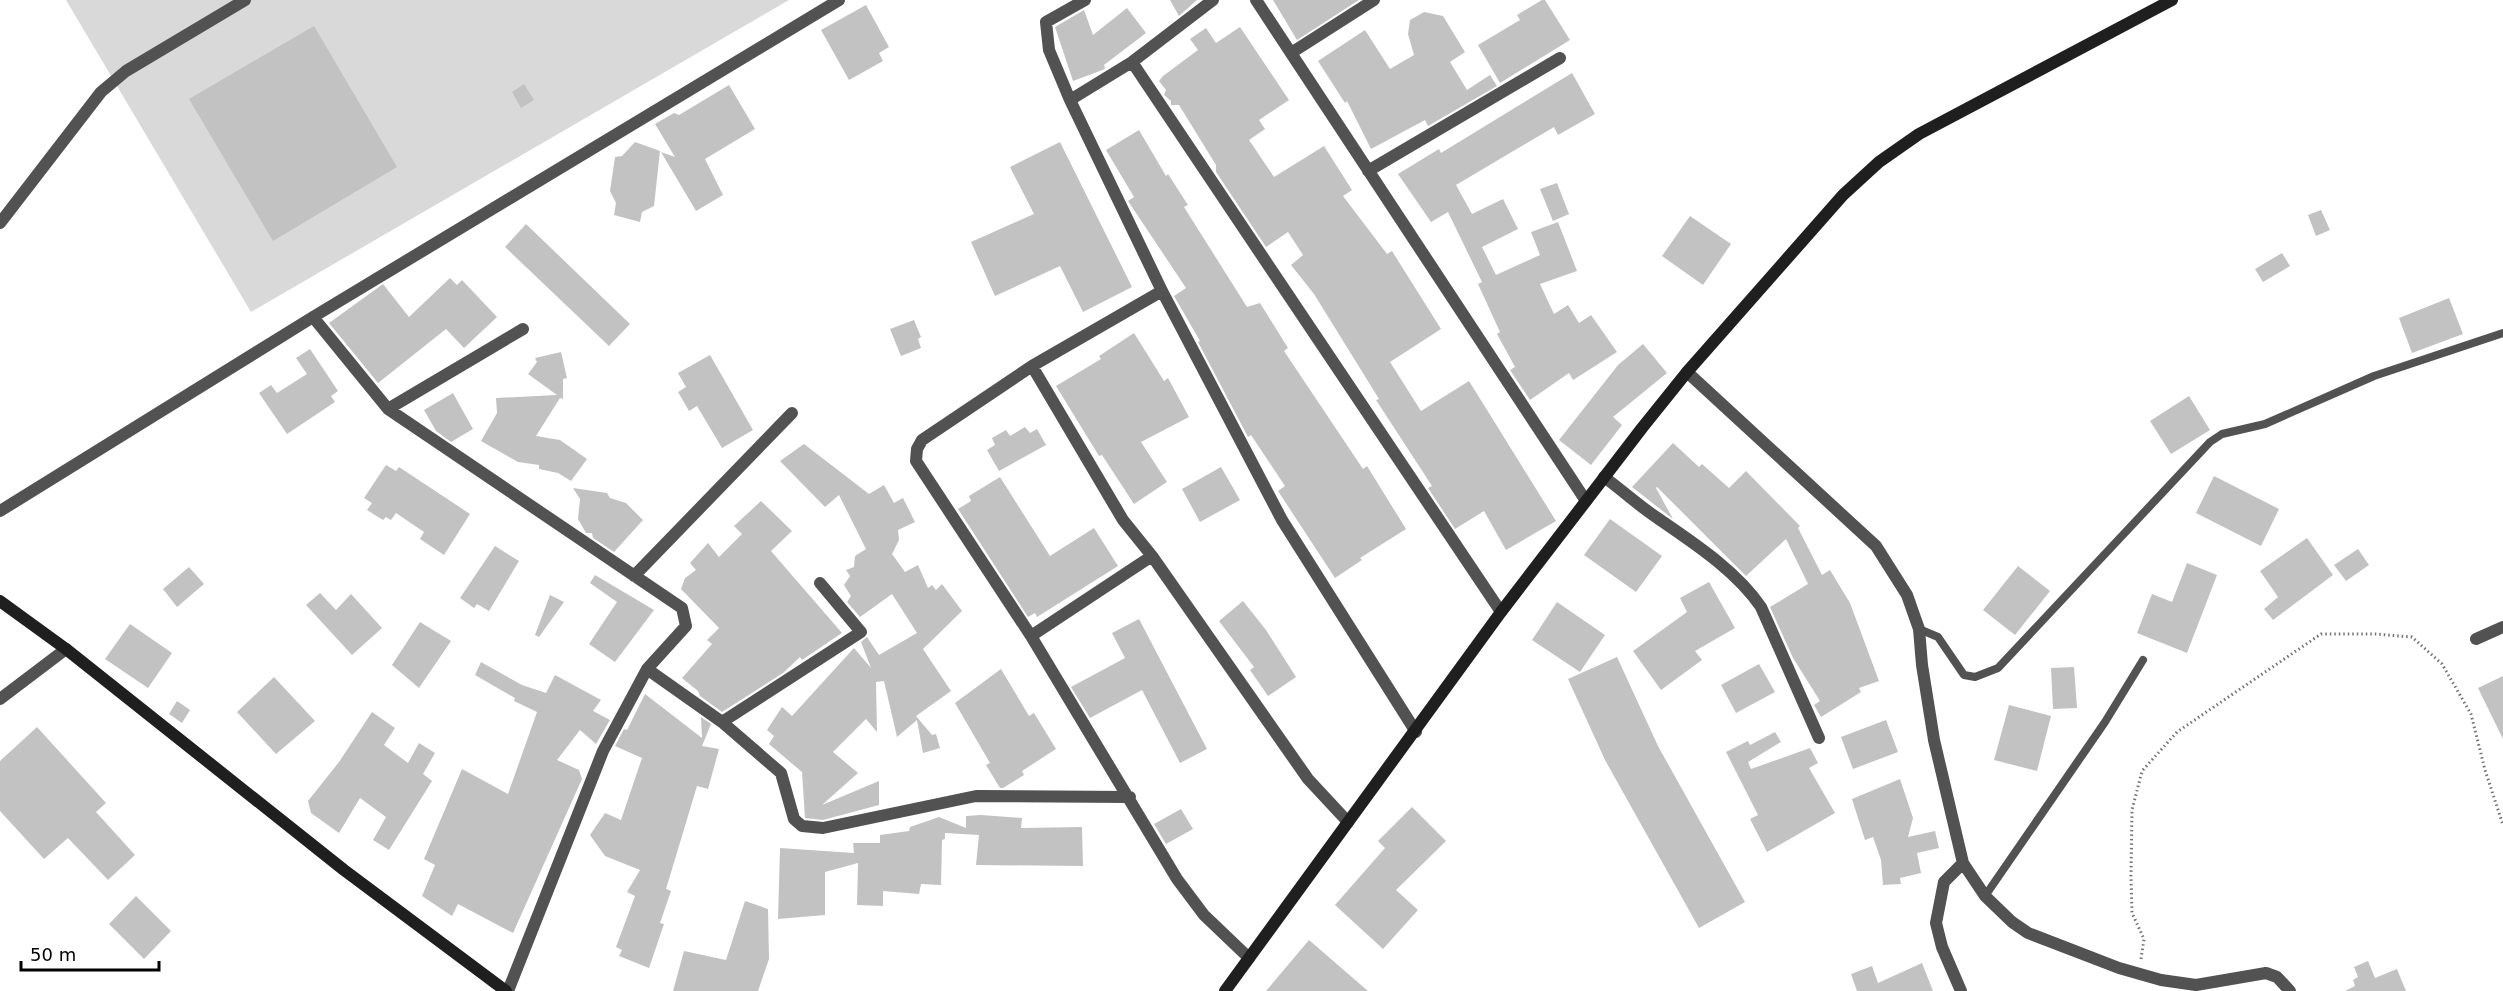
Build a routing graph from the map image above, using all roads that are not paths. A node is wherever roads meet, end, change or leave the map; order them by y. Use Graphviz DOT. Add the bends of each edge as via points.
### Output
graph roads {
  1 [pos="245,0"];
  2 [pos="839,0"];
  3 [pos="1085,0"];
  4 [pos="1212,0"];
  5 [pos="1256,0"];
  6 [pos="1374,0"];
  7 [pos="2172,0"];
  8 [pos="1291,53"];
  9 [pos="1560,58"];
  10 [pos="1132,62"];
  11 [pos="1070,100"];
  12 [pos="1368,171"];
  13 [pos="0,223"];
  14 [pos="1162,291"];
  15 [pos="313,317"];
  16 [pos="523,329"];
  17 [pos="2503,333"];
  18 [pos="1032,366"];
  19 [pos="1687,372"];
  20 [pos="388,409"];
  21 [pos="792,413"];
  22 [pos="1604,477"];
  23 [pos="1586,501"];
  24 [pos="0,511"];
  25 [pos="1152,556"];
  26 [pos="634,576"];
  27 [pos="820,583"];
  28 [pos="0,601"];
  29 [pos="1502,612"];
  30 [pos="2503,627"];
  31 [pos="1919,629"];
  32 [pos="1031,636"];
  33 [pos="2476,639"];
  34 [pos="66,650"];
  35 [pos="2142,660"];
  36 [pos="647,669"];
  37 [pos="16,686"];
  38 [pos="0,690"];
  39 [pos="0,699"];
  40 [pos="722,722"];
  41 [pos="1416,732"];
  42 [pos="1819,738"];
  43 [pos="1130,797"];
  44 [pos="1348,822"];
  45 [pos="1963,863"];
  46 [pos="1985,896"];
  47 [pos="1249,958"];
  48 [pos="2198,988"];
  49 [pos="507,991"];
  50 [pos="1225,991"];
  51 [pos="1961,991"];
  52 [pos="2290,991"];
  1 -- 13 [label="street" via="126,71 101,92"];
  2 -- 15 [label="street"];
  3 -- 11 [label="street" via="1046,22 1049,50"];
  4 -- 10 [label="street"];
  5 -- 8 [label="street"];
  6 -- 8 [label="street"];
  7 -- 19 [label="street" via="1919,134 1879,162 1843,195"];
  8 -- 12 [label="street"];
  9 -- 12 [label="street"];
  10 -- 11 [label="street"];
  10 -- 29 [label="street"];
  11 -- 14 [label="street"];
  12 -- 23 [label="street"];
  14 -- 18 [label="street"];
  14 -- 41 [label="street" via="1282,520"];
  15 -- 20 [label="street"];
  15 -- 24 [label="street"];
  16 -- 20 [label="street"];
  17 -- 31 [label="lane" via="2374,376 2265,424 2222,434 2210,442 1998,668 1975,677 1964,675 1938,637"];
  18 -- 25 [label="street" via="1123,520"];
  18 -- 32 [label="street" via="922,440 916,461"];
  19 -- 22 [label="street"];
  19 -- 31 [label="street" via="1875,546 1907,595"];
  20 -- 26 [label="street"];
  21 -- 26 [label="street"];
  22 -- 23 [label="street"];
  22 -- 42 [label="street" via="1675,527 1751,592 1761,606"];
  23 -- 29 [label="street"];
  25 -- 32 [label="street"];
  25 -- 44 [label="street" via="1308,779"];
  26 -- 36 [label="street" via="682,608 686,616 686,626"];
  27 -- 40 [label="street" via="861,632"];
  28 -- 34 [label="street"];
  29 -- 41 [label="street"];
  30 -- 33 [label="street"];
  31 -- 45 [label="street" via="1934,740"];
  32 -- 43 [label="street"];
  34 -- 37 [label="street"];
  34 -- 49 [label="street" via="344,870"];
  35 -- 46 [label="lane" via="2105,722"];
  36 -- 40 [label="street"];
  36 -- 49 [label="street" via="596,765"];
  37 -- 38 [label="street"];
  37 -- 39 [label="street"];
  40 -- 43 [label="street" via="782,773 794,819 812,828 976,796"];
  41 -- 44 [label="street"];
  43 -- 47 [label="street" via="1177,879 1204,915"];
  44 -- 47 [label="street"];
  45 -- 46 [label="street"];
  45 -- 51 [label="street" via="1944,882 1936,923"];
  46 -- 48 [label="street" via="2028,933 2138,973"];
  47 -- 50 [label="street"];
  48 -- 52 [label="street" via="2266,973 2277,977"];
}
